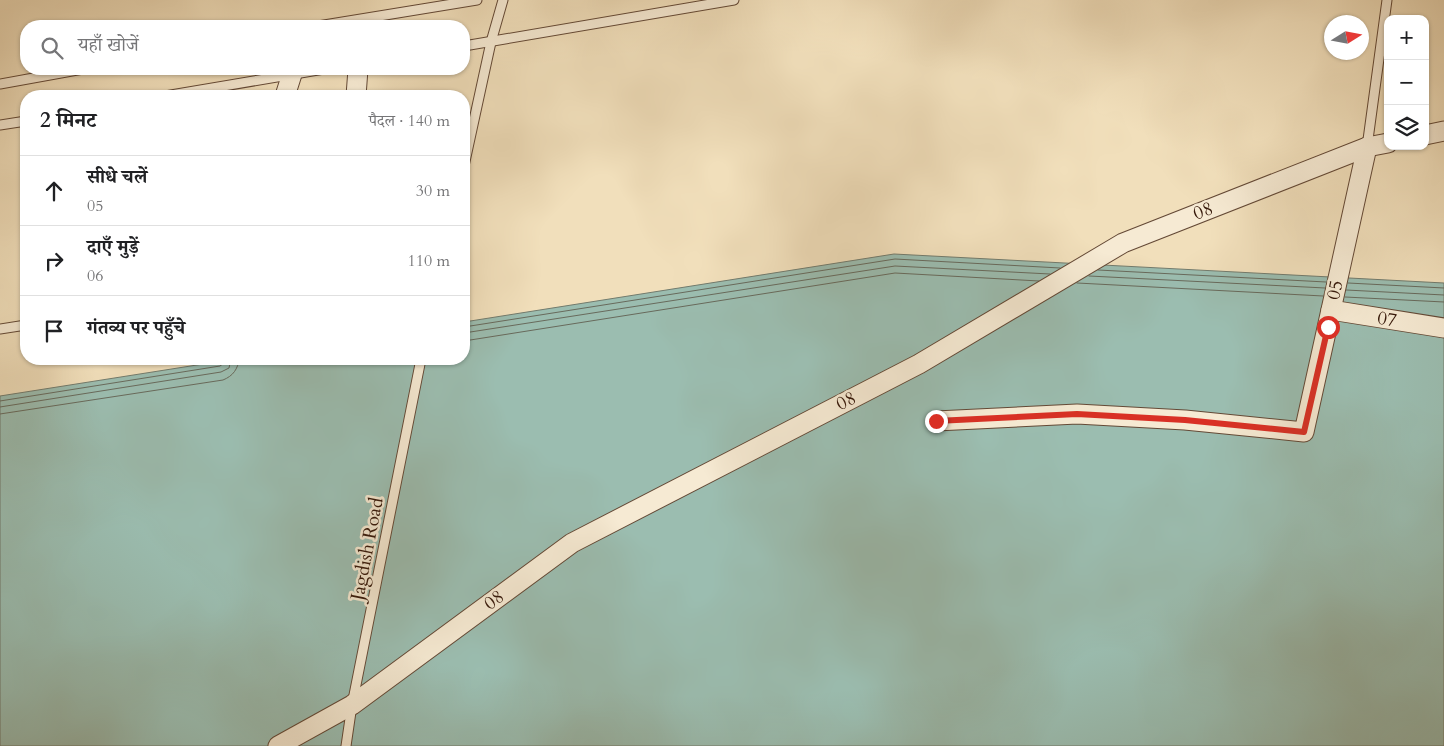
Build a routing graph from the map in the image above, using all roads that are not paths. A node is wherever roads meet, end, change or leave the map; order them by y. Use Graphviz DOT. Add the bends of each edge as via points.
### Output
graph roads {
  1 [pos="477,0"];
  2 [pos="503,0"];
  3 [pos="734,0"];
  4 [pos="1387,0"];
  5 [pos="355,20"];
  6 [pos="491,42"];
  7 [pos="470,45"];
  8 [pos="50,75"];
  9 [pos="286,75"];
  10 [pos="292,75"];
  11 [pos="358,75"];
  12 [pos="0,84"];
  13 [pos="200,90"];
  14 [pos="287,90"];
  15 [pos="356,90"];
  16 [pos="20,121"];
  17 [pos="0,125"];
  18 [pos="1444,131"];
  19 [pos="1429,134"];
  20 [pos="470,138"];
  21 [pos="1384,144"];
  22 [pos="1367,147"];
  23 [pos="1331,310"];
  24 [pos="20,326"];
  25 [pos="1444,328"];
  26 [pos="0,329"];
  27 [pos="420,365"];
  28 [pos="936,421"];
  29 [pos="352,705"];
  30 [pos="278,746"];
  31 [pos="346,746"];
  1 -- 5 [label="lane"];
  2 -- 6 [label="lane"];
  3 -- 6 [label="lane"];
  4 -- 22 [label="lane"];
  6 -- 7 [label="lane"];
  6 -- 20 [label="lane"];
  8 -- 12 [label="lane"];
  9 -- 13 [label="lane"];
  10 -- 14 [label="street"];
  11 -- 15 [label="street"];
  16 -- 17 [label="lane"];
  18 -- 19 [label="street"];
  21 -- 22 [label="street, 08"];
  22 -- 23 [label="street, 05"];
  22 -- 29 [label="street, 08" via="1123,243 919,364 572,543"];
  23 -- 25 [label="street, 07"];
  23 -- 28 [label="street, 05" via="1304,432 1185,420 1077,414"];
  24 -- 26 [label="lane"];
  27 -- 29 [label="lane, Jagdish Road"];
  29 -- 30 [label="street, 08"];
  29 -- 31 [label="lane, Jagdish Road"];
}
